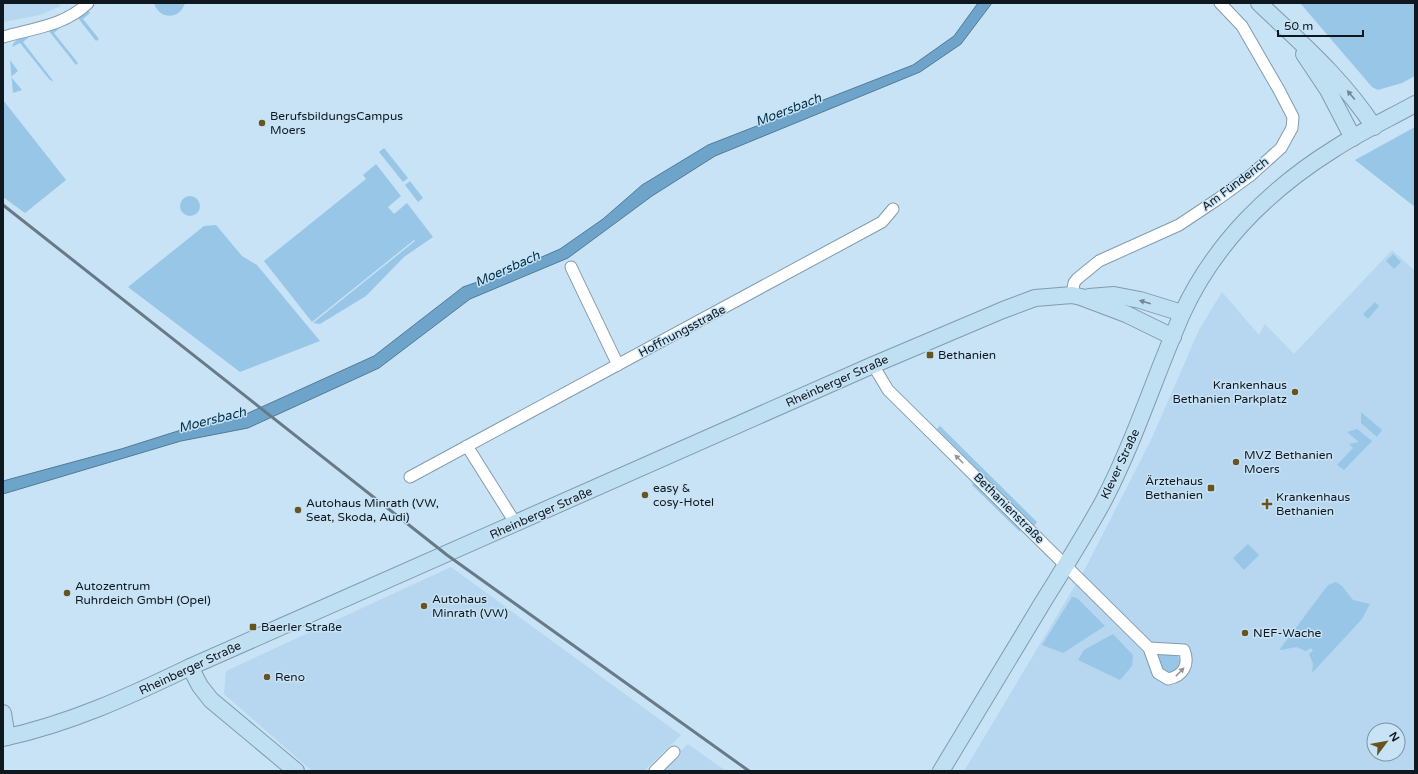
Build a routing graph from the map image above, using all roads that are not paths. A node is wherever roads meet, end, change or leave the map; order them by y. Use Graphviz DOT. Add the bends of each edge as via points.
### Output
graph roads {
  1 [pos="88,3"];
  2 [pos="1220,3"];
  3 [pos="1259,3"];
  4 [pos="1290,32"];
  5 [pos="3,37"];
  6 [pos="1415,104"];
  7 [pos="1374,127"];
  8 [pos="1353,138"];
  9 [pos="893,209"];
  10 [pos="571,267"];
  11 [pos="1076,296"];
  12 [pos="1182,313"];
  13 [pos="1174,337"];
  14 [pos="618,365"];
  15 [pos="873,365"];
  16 [pos="467,446"];
  17 [pos="410,477"];
  18 [pos="516,524"];
  19 [pos="1067,565"];
  20 [pos="1149,648"];
  21 [pos="190,667"];
  22 [pos="3,713"];
  23 [pos="5,738"];
  24 [pos="674,752"];
  25 [pos="296,771"];
  26 [pos="655,771"];
  27 [pos="941,771"];
  1 -- 5 [label="street" via="79,12 64,20"];
  2 -- 11 [label="street, Am Fünderich" via="1242,26 1279,90 1293,118 1292,128 1280,148 1251,175 1179,224 1099,261 1074,283"];
  3 -- 4 [label="main road"];
  7 -- 4 [label="main road, one-way" via="1361,107 1328,68"];
  4 -- 8 [label="main road" via="1328,90"];
  6 -- 7 [label="main road"];
  7 -- 8 [label="main road"];
  8 -- 12 [label="main road, Klever Straße" via="1283,184 1231,236"];
  9 -- 14 [label="street, Hoffnungsstraße" via="882,222"];
  10 -- 14 [label="street"];
  12 -- 11 [label="main road, Rheinberger Straße, one-way" via="1114,295"];
  11 -- 13 [label="main road" via="1126,314"];
  11 -- 15 [label="main road, Rheinberger Straße" via="1035,298"];
  12 -- 13 [label="main road, Klever Straße"];
  13 -- 19 [label="main road, Klever Straße" via="1135,434 1104,500"];
  14 -- 16 [label="street, Hoffnungsstraße"];
  15 -- 18 [label="main road, Rheinberger Straße"];
  19 -- 15 [label="street, Bethanienstraße, one-way" via="888,390"];
  16 -- 17 [label="street, Hoffnungsstraße"];
  16 -- 18 [label="street"];
  18 -- 21 [label="main road, Rheinberger Straße"];
  19 -- 20 [label="street, Bethanienstraße"];
  19 -- 27 [label="main road, Klever Straße"];
  20 -- 20 [label="street, Bethanienstraße, one-way" via="1158,673 1168,679 1185,669 1184,650"];
  21 -- 23 [label="main road, Rheinberger Straße" via="89,713"];
  21 -- 25 [label="main road" via="200,686 212,700"];
  22 -- 23 [label="main road"];
  24 -- 26 [label="street"];
}
